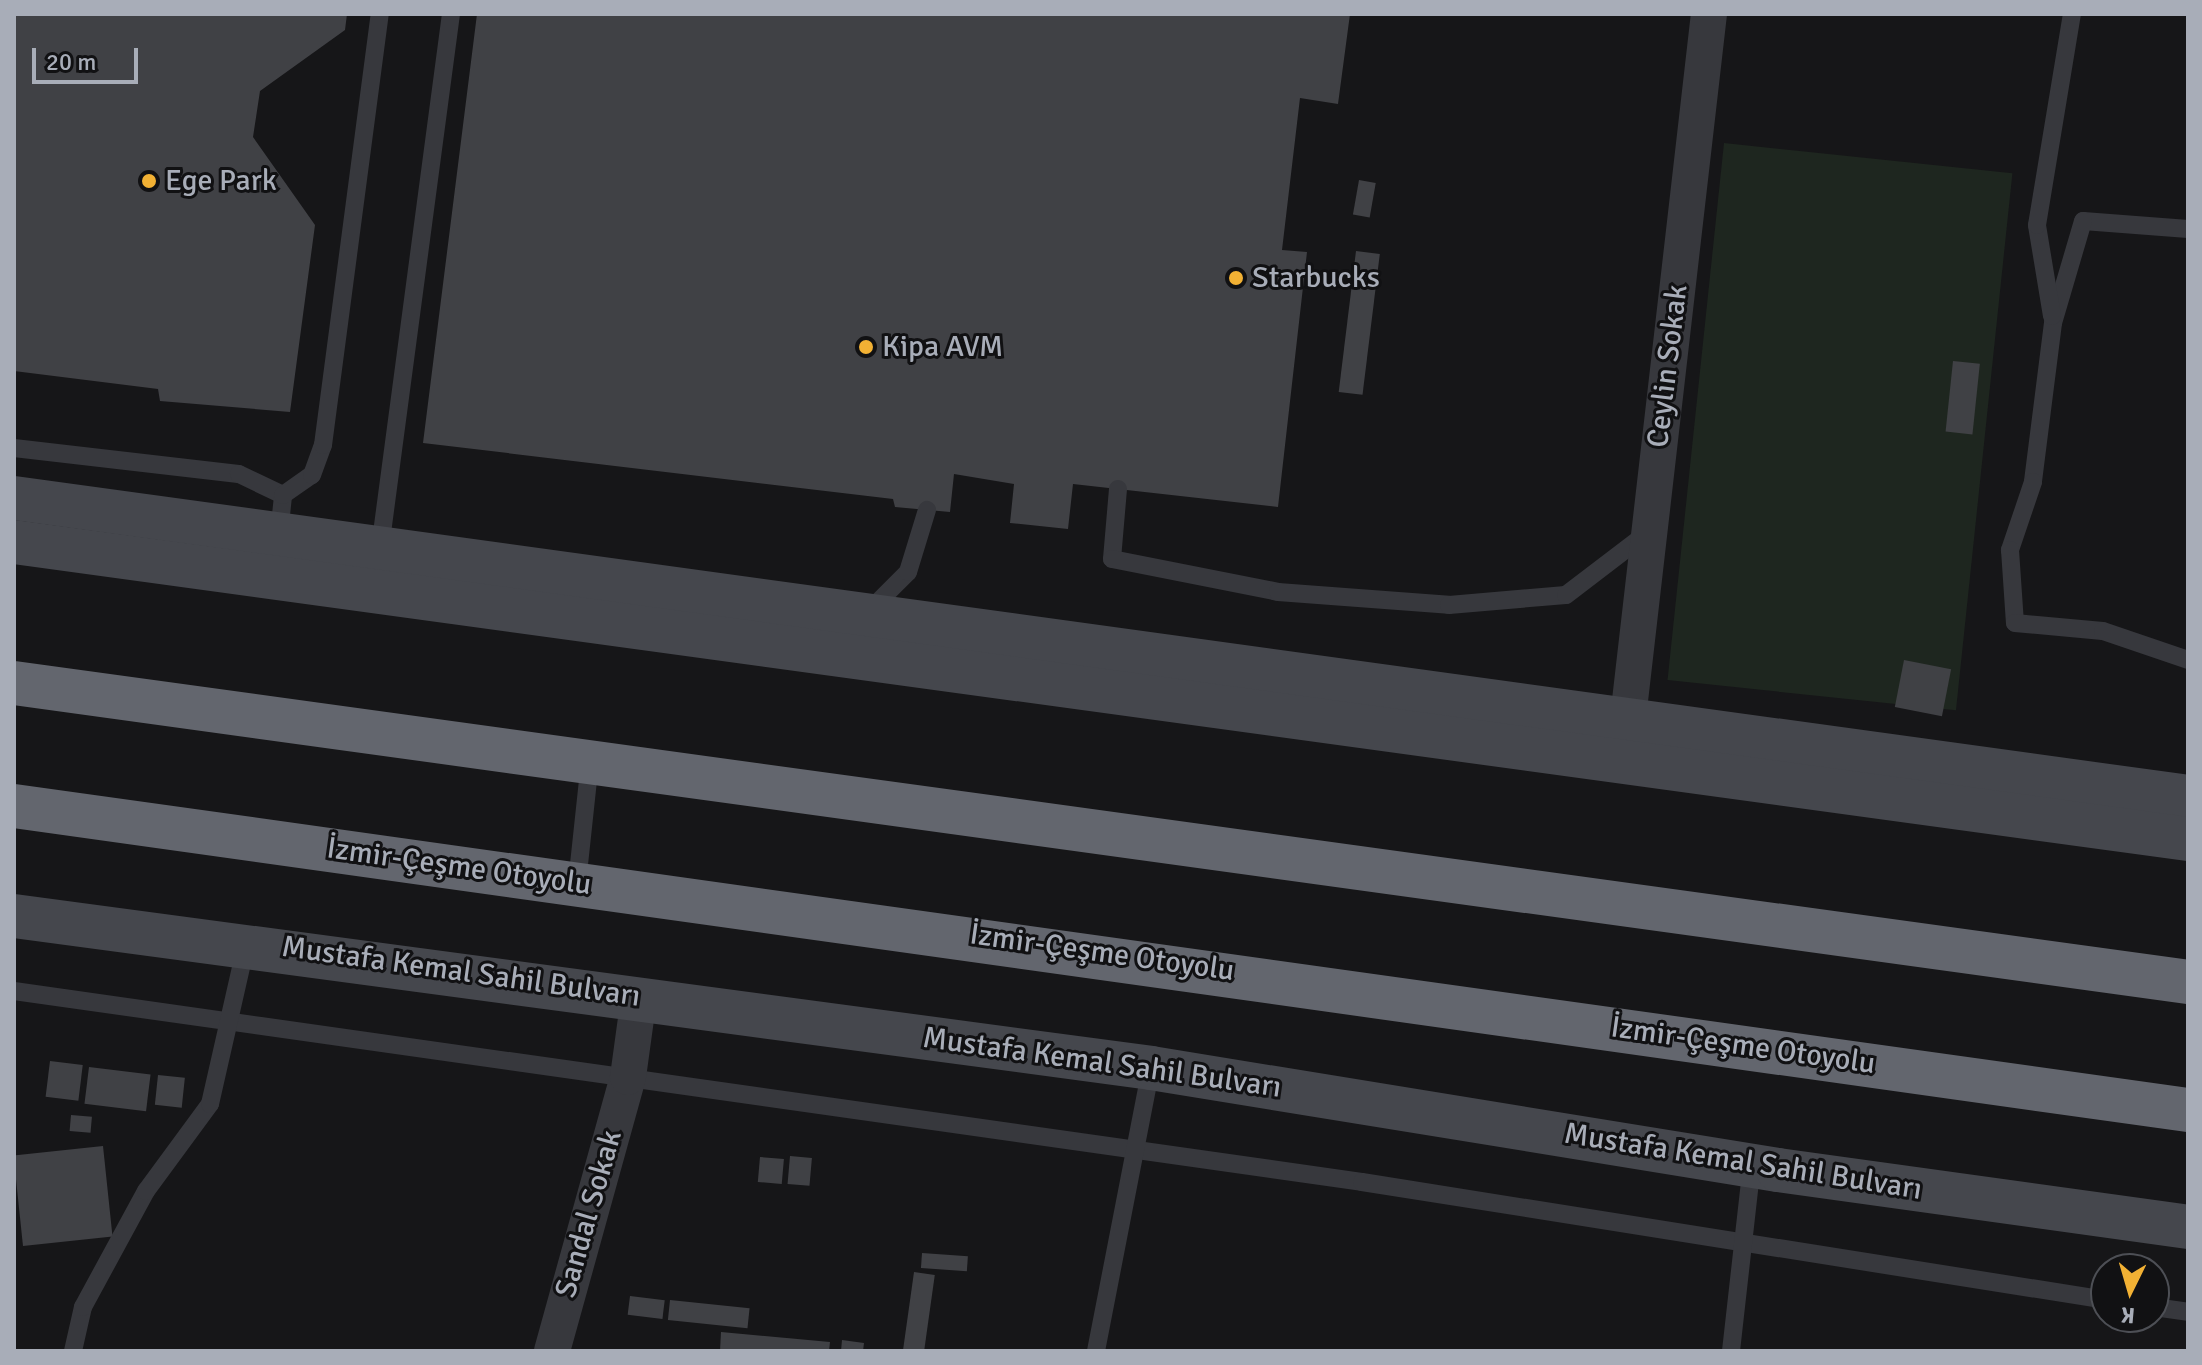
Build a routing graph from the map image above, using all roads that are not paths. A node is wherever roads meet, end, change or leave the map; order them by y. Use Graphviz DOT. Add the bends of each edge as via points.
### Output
graph roads {
  1 [pos="380,14"];
  2 [pos="451,14"];
  3 [pos="1709,14"];
  4 [pos="2072,14"];
  5 [pos="2188,229"];
  6 [pos="2053,323"];
  7 [pos="14,448"];
  8 [pos="1118,489"];
  9 [pos="14,498"];
  10 [pos="927,510"];
  11 [pos="281,515"];
  12 [pos="1649,531"];
  13 [pos="14,542"];
  14 [pos="380,548"];
  15 [pos="869,611"];
  16 [pos="2188,660"];
  17 [pos="14,683"];
  18 [pos="1628,718"];
  19 [pos="590,762"];
  20 [pos="2188,797"];
  21 [pos="14,806"];
  22 [pos="2188,839"];
  23 [pos="577,883"];
  24 [pos="14,916"];
  25 [pos="246,942"];
  26 [pos="2188,982"];
  27 [pos="14,991"];
  28 [pos="639,997"];
  29 [pos="229,1018"];
  30 [pos="1151,1068"];
  31 [pos="628,1077"];
  32 [pos="2188,1110"];
  33 [pos="1137,1150"];
  34 [pos="1752,1165"];
  35 [pos="2188,1227"];
  36 [pos="1743,1245"];
  37 [pos="2090,1298"];
  38 [pos="73,1351"];
  39 [pos="552,1351"];
  40 [pos="1096,1351"];
  41 [pos="1731,1351"];
  1 -- 11 [label="lane" via="323,445 312,475"];
  2 -- 14 [label="lane"];
  3 -- 12 [label="street, Ceylin Sokak"];
  4 -- 6 [label="lane" via="2037,225"];
  5 -- 6 [label="lane" via="2083,221"];
  6 -- 16 [label="lane" via="2033,482 2010,550 2015,623 2103,631"];
  7 -- 11 [label="lane" via="239,474"];
  8 -- 12 [label="lane" via="1112,559 1278,592 1449,605 1566,595"];
  9 -- 11 [label="street"];
  10 -- 15 [label="lane" via="908,572"];
  11 -- 14 [label="street"];
  12 -- 18 [label="street, Ceylin Sokak"];
  13 -- 22 [label="street"];
  14 -- 15 [label="street"];
  15 -- 18 [label="street"];
  17 -- 19 [label="highway"];
  18 -- 20 [label="street"];
  19 -- 23 [label="lane"];
  19 -- 26 [label="highway"];
  21 -- 23 [label="highway, İzmir-Çeşme Otoyolu"];
  23 -- 32 [label="highway, İzmir-Çeşme Otoyolu"];
  24 -- 25 [label="street, Mustafa Kemal Sahil Bulvarı"];
  25 -- 28 [label="street, Mustafa Kemal Sahil Bulvarı"];
  25 -- 29 [label="lane"];
  27 -- 29 [label="lane"];
  28 -- 30 [label="street, Mustafa Kemal Sahil Bulvarı"];
  28 -- 31 [label="street, Sandal Sokak"];
  29 -- 31 [label="lane"];
  29 -- 38 [label="lane" via="210,1104 146,1191 83,1307"];
  30 -- 33 [label="lane"];
  30 -- 34 [label="street, Mustafa Kemal Sahil Bulvarı"];
  31 -- 33 [label="lane"];
  31 -- 39 [label="street, Sandal Sokak"];
  33 -- 36 [label="lane"];
  33 -- 40 [label="lane"];
  34 -- 35 [label="street, Mustafa Kemal Sahil Bulvarı"];
  34 -- 36 [label="lane"];
  36 -- 37 [label="lane"];
  36 -- 41 [label="lane"];
}
